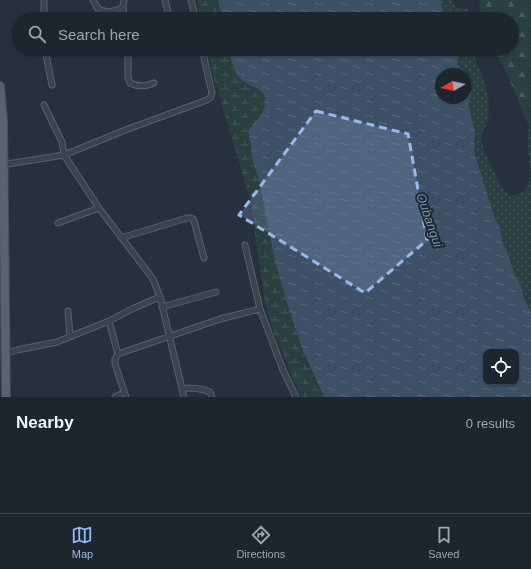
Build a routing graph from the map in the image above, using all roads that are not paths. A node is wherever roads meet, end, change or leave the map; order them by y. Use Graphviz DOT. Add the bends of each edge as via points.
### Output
graph roads {
  1 [pos="44,0"];
  2 [pos="93,0"];
  3 [pos="124,0"];
  4 [pos="165,0"];
  5 [pos="191,0"];
  6 [pos="123,7"];
  7 [pos="44,12"];
  8 [pos="124,12"];
  9 [pos="168,12"];
  10 [pos="194,12"];
  11 [pos="46,56"];
  12 [pos="128,56"];
  13 [pos="204,56"];
  14 [pos="154,83"];
  15 [pos="52,85"];
  16 [pos="0,86"];
  17 [pos="44,105"];
  18 [pos="64,154"];
  19 [pos="2,165"];
  20 [pos="2,178"];
  21 [pos="99,208"];
  22 [pos="58,223"];
  23 [pos="121,238"];
  24 [pos="245,245"];
  25 [pos="204,258"];
  26 [pos="216,292"];
  27 [pos="160,297"];
  28 [pos="162,307"];
  29 [pos="260,309"];
  30 [pos="68,310"];
  31 [pos="109,321"];
  32 [pos="70,336"];
  33 [pos="169,336"];
  34 [pos="118,354"];
  35 [pos="3,355"];
  36 [pos="182,388"];
  37 [pos="125,395"];
  38 [pos="6,397"];
  39 [pos="115,397"];
  40 [pos="184,397"];
  41 [pos="212,397"];
  42 [pos="296,397"];
  1 -- 7 [label="street"];
  2 -- 6 [label="street" via="98,9 103,11"];
  3 -- 6 [label="street"];
  4 -- 9 [label="street"];
  5 -- 10 [label="street"];
  6 -- 8 [label="street"];
  11 -- 15 [label="street"];
  12 -- 14 [label="street" via="130,83 136,86"];
  13 -- 18 [label="street" via="212,93 207,100"];
  16 -- 19 [label="main road" via="3,120"];
  17 -- 18 [label="street" via="62,142"];
  18 -- 19 [label="street"];
  18 -- 21 [label="street"];
  19 -- 20 [label="main road"];
  20 -- 35 [label="main road"];
  21 -- 22 [label="street"];
  21 -- 23 [label="street"];
  23 -- 25 [label="street" via="192,218"];
  23 -- 27 [label="street" via="150,275"];
  24 -- 29 [label="street"];
  26 -- 28 [label="street"];
  27 -- 28 [label="street"];
  27 -- 31 [label="street"];
  28 -- 33 [label="street"];
  29 -- 33 [label="street"];
  29 -- 42 [label="street"];
  30 -- 32 [label="street"];
  31 -- 32 [label="street"];
  31 -- 34 [label="street"];
  32 -- 35 [label="street" via="57,342"];
  33 -- 34 [label="street"];
  33 -- 36 [label="street"];
  34 -- 37 [label="street" via="115,359"];
  35 -- 38 [label="main road"];
  36 -- 40 [label="street"];
  36 -- 41 [label="street" via="210,392"];
  37 -- 39 [label="street"];
}
